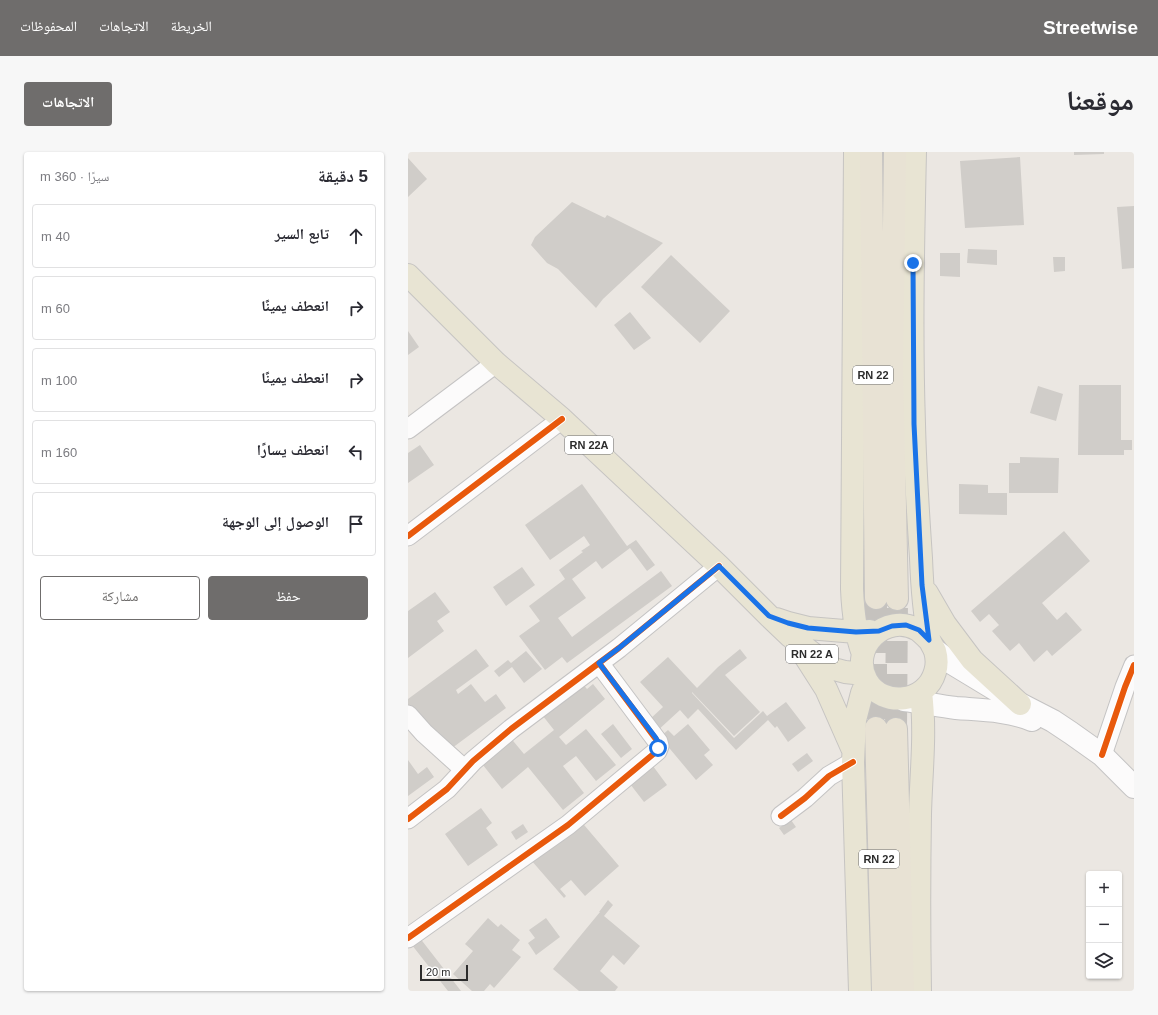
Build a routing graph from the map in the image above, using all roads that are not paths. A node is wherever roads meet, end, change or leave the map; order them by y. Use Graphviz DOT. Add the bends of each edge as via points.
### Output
graph roads {
  1 [pos="855,152"];
  2 [pos="871,152"];
  3 [pos="895,152"];
  4 [pos="915,152"];
  5 [pos="408,275"];
  6 [pos="496,363"];
  7 [pos="562,419"];
  8 [pos="408,429"];
  9 [pos="408,536"];
  10 [pos="719,566"];
  11 [pos="922,585"];
  12 [pos="876,598"];
  13 [pos="897,599"];
  14 [pos="769,616"];
  15 [pos="879,631"];
  16 [pos="856,632"];
  17 [pos="790,636"];
  18 [pos="932,645"];
  19 [pos="599,663"];
  20 [pos="1134,664"];
  21 [pos="865,670"];
  22 [pos="915,698"];
  23 [pos="1020,704"];
  24 [pos="408,715"];
  25 [pos="1071,733"];
  26 [pos="1102,755"];
  27 [pos="854,757"];
  28 [pos="465,770"];
  29 [pos="1134,787"];
  30 [pos="781,816"];
  31 [pos="408,818"];
  32 [pos="408,938"];
  33 [pos="860,991"];
  34 [pos="882,991"];
  35 [pos="903,991"];
  36 [pos="920,991"];
  1 -- 16 [label="main road" via="852,606"];
  2 -- 12 [label="highway, RN 22"];
  3 -- 13 [label="highway, RN 22" via="892,370"];
  4 -- 11 [label="main road" via="914,424"];
  5 -- 6 [label="main road, RN 22A"];
  6 -- 7 [label="main road, RN 22A"];
  6 -- 8 [label="street"];
  7 -- 9 [label="street"];
  7 -- 10 [label="main road, RN 22A"];
  10 -- 14 [label="main road, RN 22A"];
  10 -- 19 [label="street"];
  11 -- 18 [label="main road"];
  11 -- 23 [label="main road" via="945,624 972,660"];
  14 -- 16 [label="main road" via="808,628"];
  14 -- 17 [label="main road, RN 22 A"];
  15 -- 16 [label="main road"];
  15 -- 18 [label="main road" via="892,626 906,625 919,630"];
  15 -- 21 [label="main road" via="866,645"];
  16 -- 21 [label="main road"];
  17 -- 21 [label="main road, RN 22 A" via="834,669 845,672"];
  17 -- 27 [label="main road" via="826,689"];
  18 -- 22 [label="main road" via="936,658 935,673 927,687"];
  18 -- 23 [label="main road" via="950,662"];
  19 -- 28 [label="street" via="510,729"];
  19 -- 32 [label="street" via="658,742 657,751 568,826"];
  20 -- 26 [label="street"];
  21 -- 22 [label="main road" via="874,689 882,695 892,699"];
  21 -- 27 [label="main road" via="855,720"];
  22 -- 25 [label="main road" via="938,706 1011,714"];
  22 -- 36 [label="main road" via="923,760 919,867"];
  23 -- 25 [label="main road"];
  24 -- 28 [label="street"];
  25 -- 26 [label="main road"];
  26 -- 29 [label="main road"];
  27 -- 30 [label="street"];
  27 -- 33 [label="main road"];
  28 -- 31 [label="street"];
  34 -- 35 [label="highway, RN 22" via="886,728"];
}
